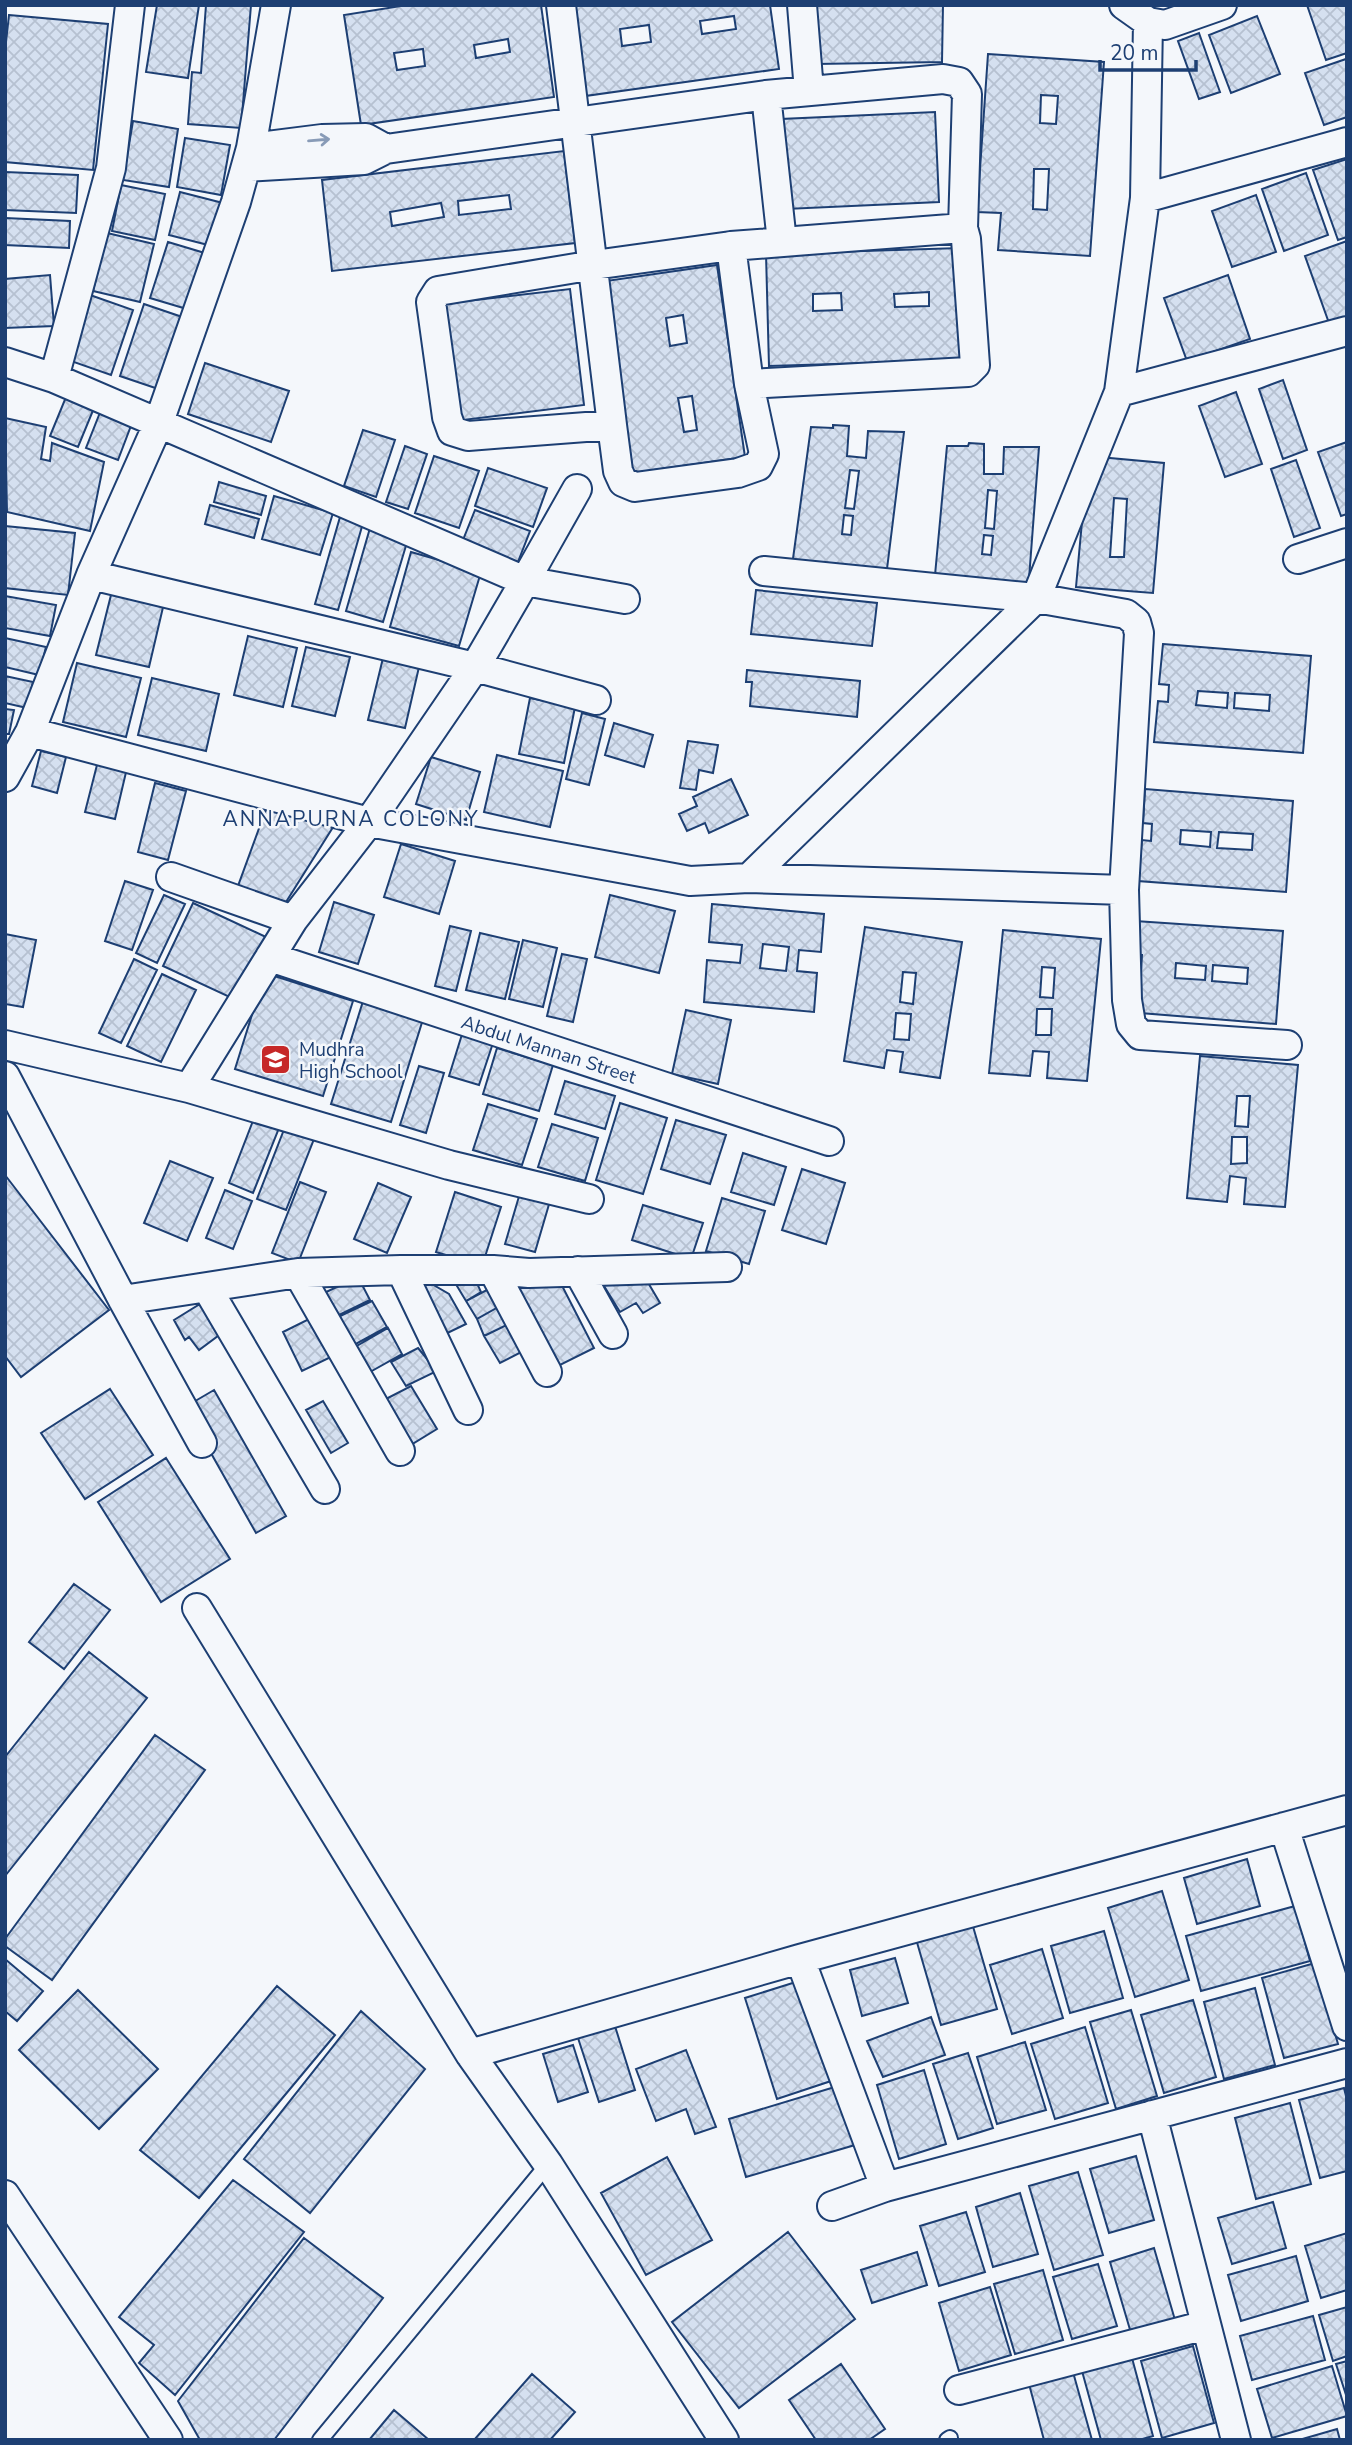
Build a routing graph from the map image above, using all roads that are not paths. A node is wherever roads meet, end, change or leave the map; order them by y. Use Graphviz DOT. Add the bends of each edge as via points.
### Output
graph roads {
  1 [pos="130,5"];
  2 [pos="276,5"];
  3 [pos="561,5"];
  4 [pos="802,5"];
  5 [pos="1124,5"];
  6 [pos="1222,5"];
  7 [pos="1147,22"];
  8 [pos="809,91"];
  9 [pos="766,95"];
  10 [pos="574,122"];
  11 [pos="1347,142"];
  12 [pos="249,158"];
  13 [pos="1145,198"];
  14 [pos="963,228"];
  15 [pos="782,242"];
  16 [pos="731,246"];
  17 [pos="594,265"];
  18 [pos="1347,331"];
  19 [pos="5,362"];
  20 [pos="54,377"];
  21 [pos="750,384"];
  22 [pos="1119,392"];
  23 [pos="159,422"];
  24 [pos="612,425"];
  25 [pos="577,489"];
  26 [pos="1347,543"];
  27 [pos="1298,559"];
  28 [pos="764,571"];
  29 [pos="91,575"];
  30 [pos="525,580"];
  31 [pos="1036,598"];
  32 [pos="625,599"];
  33 [pos="475,667"];
  34 [pos="596,701"];
  35 [pos="30,732"];
  36 [pos="5,778"];
  37 [pos="369,822"];
  38 [pos="172,877"];
  39 [pos="749,878"];
  40 [pos="1125,890"];
  41 [pos="293,920"];
  42 [pos="270,957"];
  43 [pos="5,1045"];
  44 [pos="1287,1045"];
  45 [pos="5,1076"];
  46 [pos="189,1088"];
  47 [pos="829,1141"];
  48 [pos="589,1199"];
  49 [pos="727,1267"];
  50 [pos="401,1270"];
  51 [pos="493,1270"];
  52 [pos="578,1271"];
  53 [pos="298,1273"];
  54 [pos="207,1288"];
  55 [pos="123,1300"];
  56 [pos="613,1334"];
  57 [pos="547,1371"];
  58 [pos="468,1410"];
  59 [pos="202,1443"];
  60 [pos="400,1451"];
  61 [pos="325,1489"];
  62 [pos="197,1608"];
  63 [pos="1347,1810"];
  64 [pos="1284,1827"];
  65 [pos="800,1959"];
  66 [pos="1347,2026"];
  67 [pos="470,2054"];
  68 [pos="1347,2063"];
  69 [pos="1152,2115"];
  70 [pos="548,2164"];
  71 [pos="885,2187"];
  72 [pos="5,2195"];
  73 [pos="832,2206"];
  74 [pos="1206,2325"];
  75 [pos="959,2390"];
  76 [pos="167,2440"];
  77 [pos="320,2440"];
  78 [pos="724,2440"];
  79 [pos="1236,2440"];
  1 -- 20 [label="street" via="111,168"];
  2 -- 12 [label="street"];
  3 -- 10 [label="street"];
  4 -- 8 [label="street"];
  5 -- 7 [label="street"];
  6 -- 7 [label="street" via="1165,25"];
  7 -- 13 [label="street"];
  8 -- 9 [label="street"];
  8 -- 14 [label="street" via="943,79 959,82 967,94"];
  9 -- 10 [label="street"];
  9 -- 15 [label="street"];
  10 -- 12 [label="street" via="386,149 366,138 323,139"];
  10 -- 17 [label="street"];
  11 -- 13 [label="street"];
  12 -- 23 [label="street"];
  13 -- 22 [label="street"];
  14 -- 15 [label="street"];
  14 -- 21 [label="street" via="975,365 968,372"];
  15 -- 16 [label="street"];
  16 -- 17 [label="street"];
  16 -- 21 [label="street"];
  17 -- 24 [label="street"];
  17 -- 24 [label="street" via="450,288 438,291 431,302 452,431 468,436"];
  18 -- 22 [label="street"];
  19 -- 20 [label="street"];
  20 -- 23 [label="street"];
  21 -- 24 [label="street" via="764,454 758,466 738,473 635,487 623,482 618,471"];
  22 -- 31 [label="street"];
  23 -- 29 [label="street"];
  23 -- 30 [label="street"];
  25 -- 30 [label="street"];
  26 -- 27 [label="street"];
  28 -- 31 [label="street"];
  29 -- 33 [label="street"];
  29 -- 35 [label="street"];
  30 -- 32 [label="street"];
  30 -- 33 [label="street"];
  31 -- 39 [label="street"];
  31 -- 40 [label="street" via="1126,614 1136,622"];
  33 -- 34 [label="street"];
  33 -- 37 [label="street"];
  35 -- 36 [label="street"];
  35 -- 37 [label="street"];
  37 -- 39 [label="street" via="690,880"];
  37 -- 41 [label="street"];
  38 -- 41 [label="street"];
  39 -- 40 [label="street"];
  40 -- 44 [label="street" via="1127,1000 1131,1024 1140,1035"];
  41 -- 42 [label="street"];
  42 -- 46 [label="street"];
  42 -- 47 [label="street, Abdul Mannan Street"];
  43 -- 46 [label="street"];
  45 -- 55 [label="street"];
  46 -- 48 [label="street" via="450,1165"];
  49 -- 52 [label="street"];
  50 -- 51 [label="street"];
  50 -- 53 [label="street"];
  50 -- 58 [label="street"];
  51 -- 52 [label="street"];
  51 -- 57 [label="street"];
  52 -- 56 [label="street"];
  53 -- 54 [label="street"];
  53 -- 60 [label="street"];
  54 -- 55 [label="street"];
  54 -- 61 [label="street"];
  55 -- 59 [label="street"];
  62 -- 67 [label="street"];
  63 -- 64 [label="street"];
  64 -- 65 [label="street"];
  64 -- 66 [label="street"];
  65 -- 67 [label="street"];
  65 -- 71 [label="street"];
  67 -- 70 [label="street"];
  68 -- 69 [label="street"];
  69 -- 71 [label="street"];
  69 -- 74 [label="street"];
  70 -- 77 [label="lane"];
  70 -- 78 [label="street"];
  71 -- 73 [label="street"];
  72 -- 76 [label="street"];
  74 -- 75 [label="street"];
  74 -- 79 [label="street"];
}
